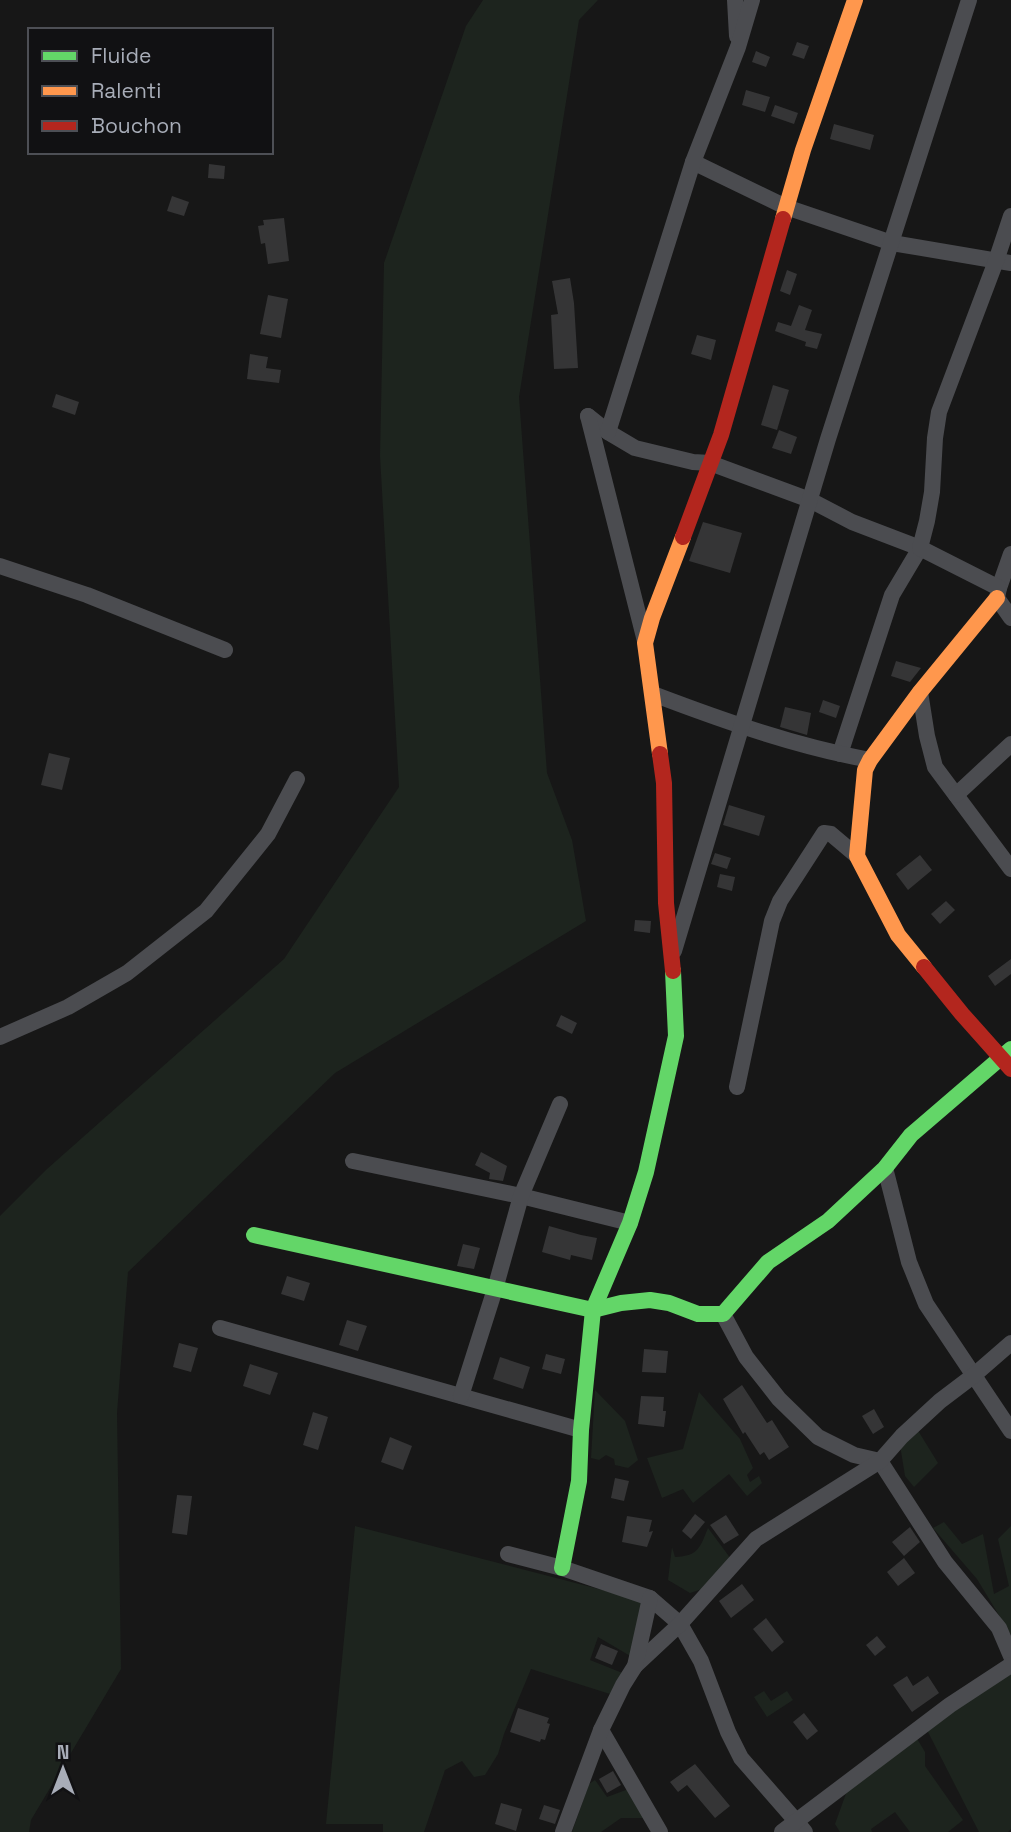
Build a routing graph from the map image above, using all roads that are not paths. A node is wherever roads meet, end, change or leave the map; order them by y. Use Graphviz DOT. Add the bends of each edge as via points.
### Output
graph roads {
  1 [pos="735,0"];
  2 [pos="752,0"];
  3 [pos="855,0"];
  4 [pos="969,0"];
  5 [pos="738,47"];
  6 [pos="693,162"];
  7 [pos="786,208"];
  8 [pos="1011,216"];
  9 [pos="892,243"];
  10 [pos="1004,262"];
  11 [pos="608,432"];
  12 [pos="710,463"];
  13 [pos="810,500"];
  14 [pos="920,548"];
  15 [pos="1011,554"];
  16 [pos="0,565"];
  17 [pos="998,593"];
  18 [pos="1011,618"];
  19 [pos="645,643"];
  20 [pos="225,650"];
  21 [pos="920,692"];
  22 [pos="653,694"];
  23 [pos="741,727"];
  24 [pos="1011,744"];
  25 [pos="840,754"];
  26 [pos="870,760"];
  27 [pos="297,779"];
  28 [pos="956,794"];
  29 [pos="857,856"];
  30 [pos="1011,869"];
  31 [pos="671,960"];
  32 [pos="0,1037"];
  33 [pos="1008,1059"];
  34 [pos="737,1087"];
  35 [pos="560,1104"];
  36 [pos="353,1161"];
  37 [pos="885,1168"];
  38 [pos="521,1196"];
  39 [pos="630,1223"];
  40 [pos="254,1235"];
  41 [pos="495,1289"];
  42 [pos="593,1310"];
  43 [pos="723,1314"];
  44 [pos="220,1328"];
  45 [pos="1011,1343"];
  46 [pos="973,1376"];
  47 [pos="461,1396"];
  48 [pos="581,1430"];
  49 [pos="1011,1432"];
  50 [pos="880,1461"];
  51 [pos="508,1554"];
  52 [pos="562,1567"];
  53 [pos="650,1598"];
  54 [pos="680,1625"];
  55 [pos="1011,1656"];
  56 [pos="1011,1665"];
  57 [pos="635,1666"];
  58 [pos="601,1730"];
  59 [pos="800,1826"];
  60 [pos="563,1832"];
  61 [pos="660,1832"];
  62 [pos="782,1832"];
  1 -- 5 [label="street"];
  2 -- 5 [label="street"];
  3 -- 7 [label="street"];
  4 -- 9 [label="street"];
  5 -- 6 [label="street"];
  6 -- 7 [label="street"];
  6 -- 11 [label="street"];
  7 -- 9 [label="street"];
  7 -- 12 [label="street"];
  8 -- 10 [label="street"];
  9 -- 10 [label="street"];
  9 -- 13 [label="street"];
  10 -- 14 [label="street" via="939,412 928,521"];
  11 -- 12 [label="street" via="635,448"];
  11 -- 19 [label="street" via="589,416"];
  12 -- 13 [label="street"];
  12 -- 19 [label="street"];
  13 -- 14 [label="street"];
  13 -- 23 [label="street"];
  14 -- 17 [label="street"];
  14 -- 25 [label="street" via="892,595"];
  15 -- 17 [label="street"];
  16 -- 20 [label="street"];
  17 -- 18 [label="street"];
  17 -- 21 [label="street"];
  19 -- 22 [label="street"];
  21 -- 26 [label="street"];
  21 -- 28 [label="street" via="935,767"];
  22 -- 23 [label="street"];
  22 -- 31 [label="street" via="664,783"];
  23 -- 25 [label="street"];
  23 -- 31 [label="street"];
  24 -- 28 [label="street"];
  25 -- 26 [label="street"];
  26 -- 29 [label="street" via="865,770"];
  27 -- 32 [label="street" via="268,834 206,911 127,973 68,1007"];
  28 -- 30 [label="street"];
  29 -- 33 [label="street" via="898,935"];
  29 -- 34 [label="street" via="824,833 780,901 772,920"];
  31 -- 39 [label="street" via="676,1035"];
  33 -- 37 [label="street" via="911,1135"];
  35 -- 38 [label="street"];
  36 -- 38 [label="street"];
  37 -- 43 [label="street" via="828,1221 768,1262"];
  37 -- 46 [label="street" via="909,1262 926,1304"];
  38 -- 39 [label="street"];
  38 -- 41 [label="street"];
  39 -- 42 [label="street"];
  40 -- 41 [label="street"];
  41 -- 42 [label="street"];
  41 -- 47 [label="street"];
  42 -- 43 [label="street" via="649,1300 703,1315"];
  42 -- 48 [label="street"];
  43 -- 50 [label="street" via="746,1357 779,1399 818,1437 854,1455"];
  44 -- 47 [label="street"];
  45 -- 46 [label="street"];
  46 -- 49 [label="street"];
  46 -- 50 [label="street" via="940,1401"];
  47 -- 48 [label="street"];
  48 -- 52 [label="street" via="579,1481"];
  50 -- 54 [label="street" via="756,1539"];
  50 -- 55 [label="street" via="944,1562 999,1628"];
  51 -- 52 [label="street"];
  52 -- 53 [label="street"];
  53 -- 54 [label="street"];
  53 -- 57 [label="street"];
  54 -- 57 [label="street"];
  54 -- 59 [label="street" via="701,1661 741,1758"];
  56 -- 59 [label="street" via="950,1705"];
  57 -- 58 [label="street"];
  58 -- 60 [label="street"];
  58 -- 61 [label="street"];
  59 -- 62 [label="street"];
}
